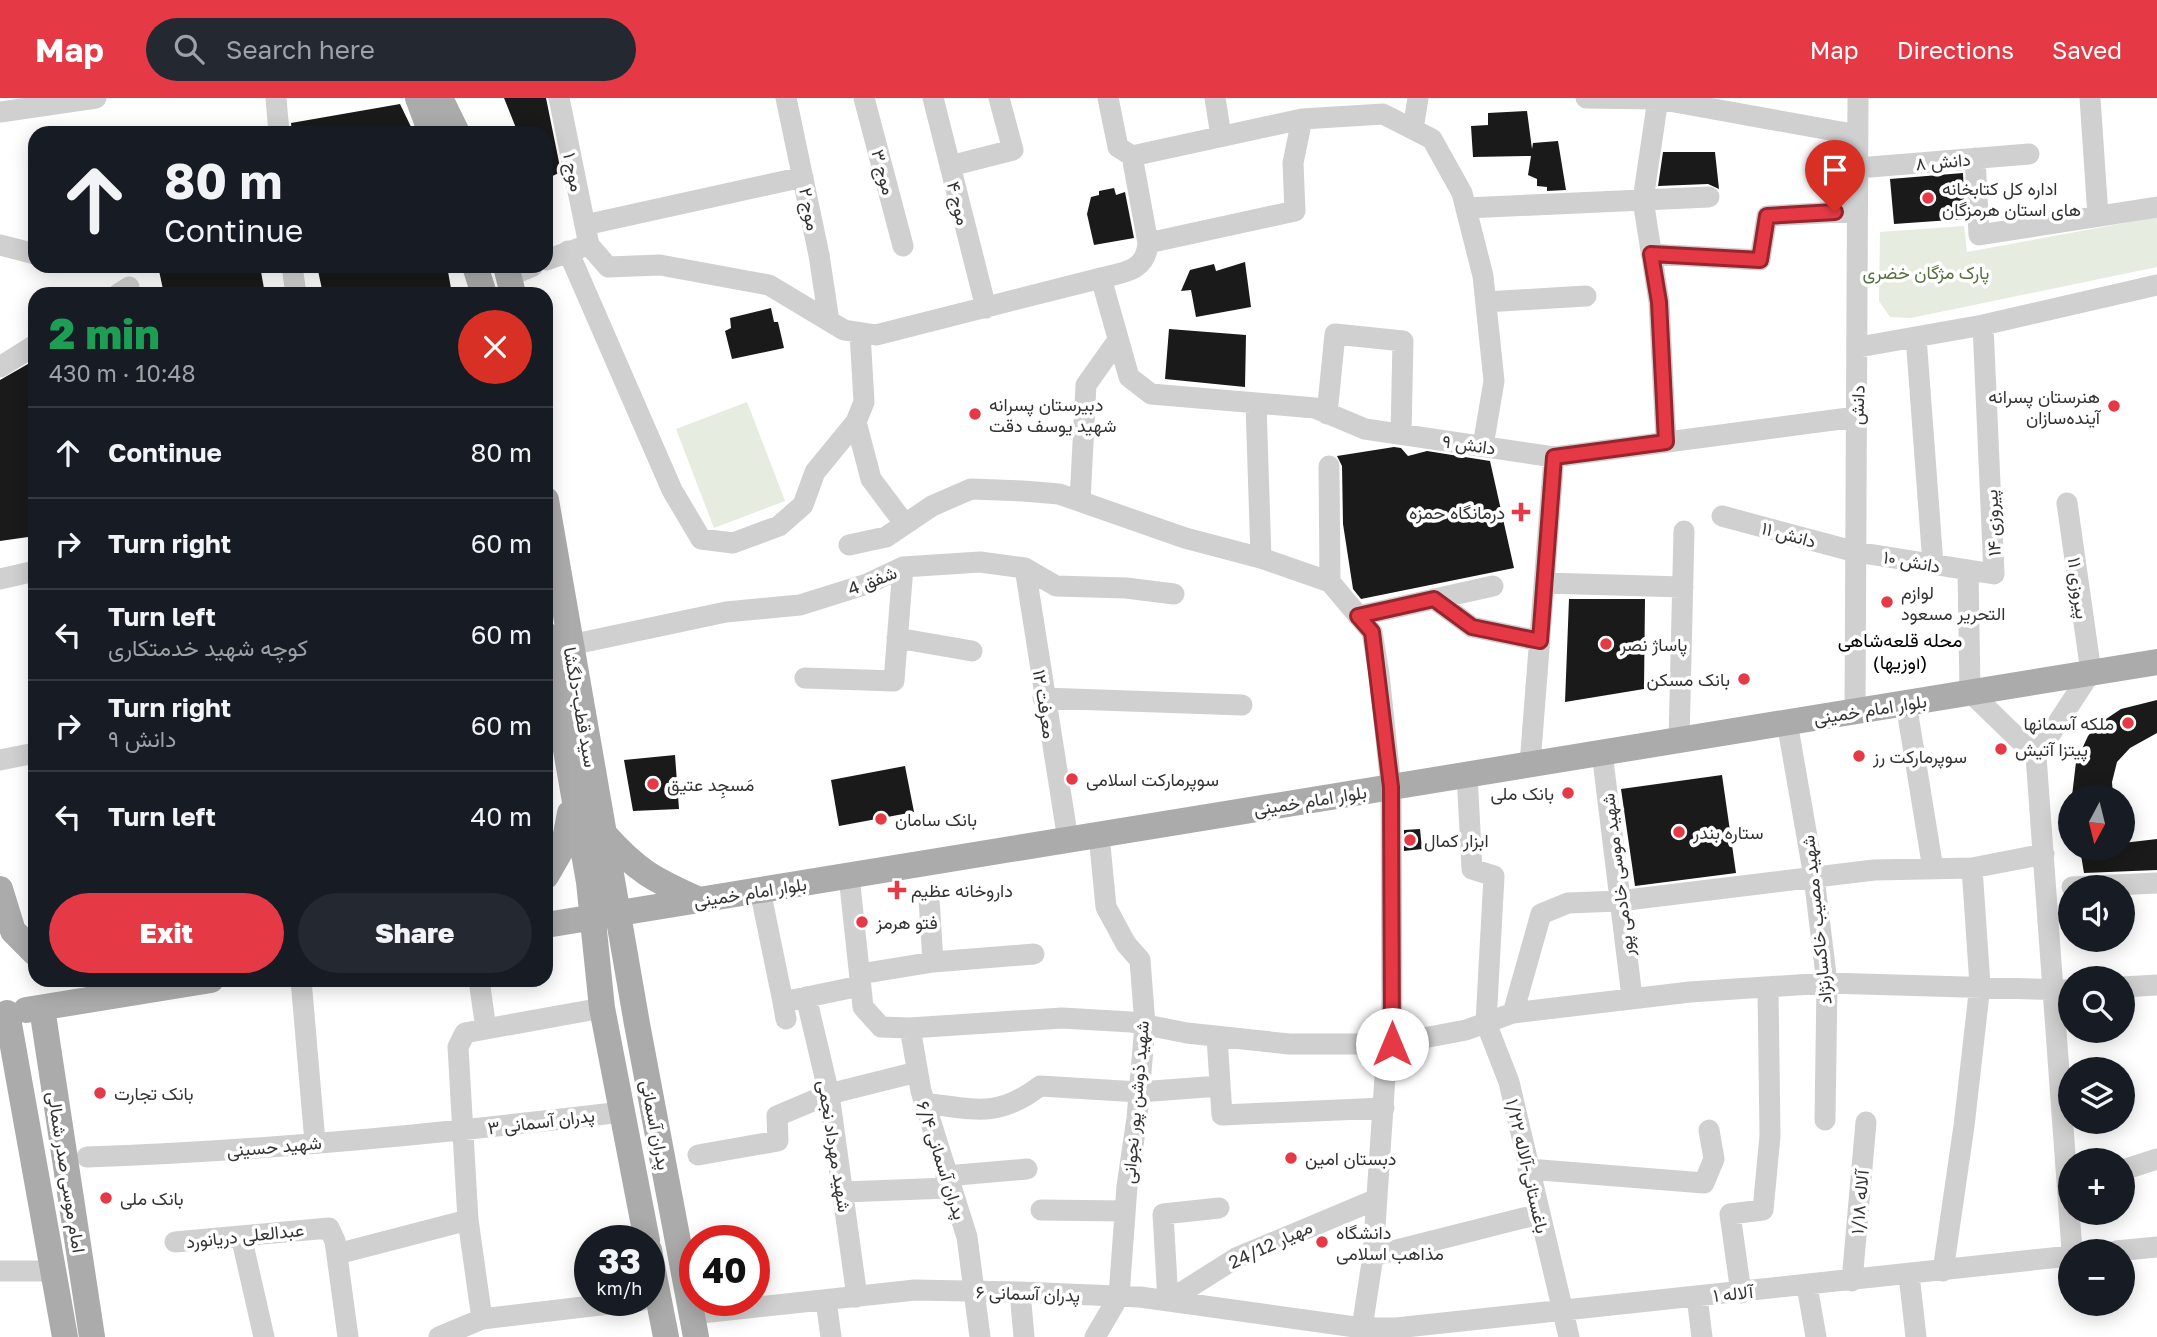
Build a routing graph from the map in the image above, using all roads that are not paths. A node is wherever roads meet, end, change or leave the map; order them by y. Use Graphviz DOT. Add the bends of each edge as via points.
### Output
graph roads {
  1 [pos="96,98"];
  2 [pos="102,98"];
  3 [pos="276,98"];
  4 [pos="559,98"];
  5 [pos="786,98"];
  6 [pos="864,98"];
  7 [pos="933,98"];
  8 [pos="999,98"];
  9 [pos="1108,98"];
  10 [pos="1215,98"];
  11 [pos="1418,98"];
  12 [pos="1586,98"];
  13 [pos="1858,98"];
  14 [pos="2090,98"];
  15 [pos="423,99"];
  16 [pos="1658,99"];
  17 [pos="1315,111"];
  18 [pos="0,112"];
  19 [pos="278,126"];
  20 [pos="429,126"];
  21 [pos="450,126"];
  22 [pos="1412,129"];
  23 [pos="1858,135"];
  24 [pos="1221,136"];
  25 [pos="2029,154"];
  26 [pos="1132,156"];
  27 [pos="1975,158"];
  28 [pos="950,166"];
  29 [pos="1858,168"];
  30 [pos="803,177"];
  31 [pos="1709,197"];
  32 [pos="1643,200"];
  33 [pos="2157,207"];
  34 [pos="1466,208"];
  35 [pos="1857,211"];
  36 [pos="2098,216"];
  37 [pos="587,235"];
  38 [pos="1149,243"];
  39 [pos="0,244"];
  40 [pos="903,246"];
  41 [pos="568,251"];
  42 [pos="28,252"];
  43 [pos="1651,254"];
  44 [pos="553,257"];
  45 [pos="1101,278"];
  46 [pos="2157,285"];
  47 [pos="1586,296"];
  48 [pos="1486,302"];
  49 [pos="986,308"];
  50 [pos="829,321"];
  51 [pos="1983,325"];
  52 [pos="860,332"];
  53 [pos="1916,337"];
  54 [pos="1118,340"];
  55 [pos="1859,347"];
  56 [pos="28,349"];
  57 [pos="0,367"];
  58 [pos="1256,404"];
  59 [pos="1327,414"];
  60 [pos="1856,417"];
  61 [pos="856,422"];
  62 [pos="1401,434"];
  63 [pos="1666,442"];
  64 [pos="1483,446"];
  65 [pos="1554,457"];
  66 [pos="1329,466"];
  67 [pos="1080,501"];
  68 [pos="2067,503"];
  69 [pos="1722,516"];
  70 [pos="904,523"];
  71 [pos="1684,531"];
  72 [pos="849,545"];
  73 [pos="1856,552"];
  74 [pos="1261,558"];
  75 [pos="1933,564"];
  76 [pos="903,567"];
  77 [pos="1025,568"];
  78 [pos="1968,570"];
  79 [pos="28,573"];
  80 [pos="0,579"];
  81 [pos="553,580"];
  82 [pos="1330,582"];
  83 [pos="1544,583"];
  84 [pos="1493,586"];
  85 [pos="1682,587"];
  86 [pos="1174,594"];
  87 [pos="1434,599"];
  88 [pos="1358,616"];
  89 [pos="897,638"];
  90 [pos="558,640"];
  91 [pos="1540,641"];
  92 [pos="972,651"];
  93 [pos="2157,662"];
  94 [pos="2091,673"];
  95 [pos="805,678"];
  96 [pos="1969,692"];
  97 [pos="1043,698"];
  98 [pos="1906,703"];
  99 [pos="1242,705"];
  100 [pos="1855,711"];
  101 [pos="1787,722"];
  102 [pos="1679,740"];
  103 [pos="1602,752"];
  104 [pos="28,754"];
  105 [pos="2036,756"];
  106 [pos="0,760"];
  107 [pos="1530,764"];
  108 [pos="1467,774"];
  109 [pos="1391,787"];
  110 [pos="573,797"];
  111 [pos="603,833"];
  112 [pos="1099,835"];
  113 [pos="1068,840"];
  114 [pos="2043,855"];
  115 [pos="553,864"];
  116 [pos="1972,868"];
  117 [pos="1933,869"];
  118 [pos="849,876"];
  119 [pos="1814,877"];
  120 [pos="2157,883"];
  121 [pos="2135,884"];
  122 [pos="2058,888"];
  123 [pos="0,889"];
  124 [pos="2046,889"];
  125 [pos="760,890"];
  126 [pos="929,899"];
  127 [pos="699,900"];
  128 [pos="1619,901"];
  129 [pos="619,913"];
  130 [pos="593,918"];
  131 [pos="553,924"];
  132 [pos="28,946"];
  133 [pos="1034,954"];
  134 [pos="933,962"];
  135 [pos="2058,966"];
  136 [pos="860,980"];
  137 [pos="1827,983"];
  138 [pos="1980,985"];
  139 [pos="2157,985"];
  140 [pos="2135,986"];
  141 [pos="100,987"];
  142 [pos="167,987"];
  143 [pos="302,987"];
  144 [pos="480,987"];
  145 [pos="1768,987"];
  146 [pos="2058,990"];
  147 [pos="117,995"];
  148 [pos="806,997"];
  149 [pos="1632,998"];
  150 [pos="42,1008"];
  151 [pos="602,1008"];
  152 [pos="1513,1013"];
  153 [pos="4,1014"];
  154 [pos="1486,1023"];
  155 [pos="1145,1025"];
  156 [pos="910,1028"];
  157 [pos="486,1029"];
  158 [pos="1217,1037"];
  159 [pos="2064,1043"];
  160 [pos="1392,1044"];
  161 [pos="917,1072"];
  162 [pos="1220,1086"];
  163 [pos="1139,1092"];
  164 [pos="829,1094"];
  165 [pos="924,1103"];
  166 [pos="1384,1108"];
  167 [pos="622,1112"];
  168 [pos="1825,1121"];
  169 [pos="1866,1122"];
  170 [pos="1709,1130"];
  171 [pos="461,1131"];
  172 [pos="315,1142"];
  173 [pos="2068,1148"];
  174 [pos="698,1155"];
  175 [pos="87,1157"];
  176 [pos="2157,1159"];
  177 [pos="2135,1166"];
  178 [pos="1027,1169"];
  179 [pos="1528,1169"];
  180 [pos="947,1182"];
  181 [pos="843,1192"];
  182 [pos="1377,1199"];
  183 [pos="1219,1208"];
  184 [pos="1041,1210"];
  185 [pos="1125,1210"];
  186 [pos="1538,1214"];
  187 [pos="468,1220"];
  188 [pos="645,1225"];
  189 [pos="241,1236"];
  190 [pos="175,1242"];
  191 [pos="2157,1247"];
  192 [pos="2135,1249"];
  193 [pos="337,1254"];
  194 [pos="1373,1256"];
  195 [pos="2058,1257"];
  196 [pos="0,1271"];
  197 [pos="55,1271"];
  198 [pos="1942,1271"];
  199 [pos="1909,1275"];
  200 [pos="1852,1281"];
  201 [pos="1807,1286"];
  202 [pos="974,1291"];
  203 [pos="1020,1292"];
  204 [pos="1741,1293"];
  205 [pos="1119,1296"];
  206 [pos="858,1297"];
  207 [pos="1697,1297"];
  208 [pos="826,1300"];
  209 [pos="1168,1301"];
  210 [pos="574,1308"];
  211 [pos="1564,1311"];
  212 [pos="657,1316"];
  213 [pos="482,1319"];
  214 [pos="694,1326"];
  215 [pos="1362,1328"];
  216 [pos="1457,1329"];
  217 [pos="1394,1332"];
  218 [pos="65,1337"];
  219 [pos="92,1337"];
  220 [pos="264,1337"];
  221 [pos="348,1337"];
  222 [pos="439,1337"];
  223 [pos="666,1337"];
  224 [pos="831,1337"];
  225 [pos="979,1337"];
  226 [pos="1024,1337"];
  227 [pos="1095,1337"];
  228 [pos="1569,1337"];
  229 [pos="1702,1337"];
  230 [pos="1816,1337"];
  231 [pos="1916,1337"];
  1 -- 2 [label="street"];
  1 -- 18 [label="street"];
  3 -- 19 [label="street"];
  4 -- 37 [label="street, موج ۱"];
  5 -- 30 [label="street, موج ۲"];
  6 -- 40 [label="street, موج ۳"];
  7 -- 28 [label="street, موج ۴"];
  8 -- 28 [label="street" via="1013,150"];
  9 -- 26 [label="street" via="1118,147"];
  10 -- 24 [label="street"];
  11 -- 22 [label="street"];
  12 -- 16 [label="street"];
  13 -- 23 [label="street, دانش"];
  14 -- 36 [label="street"];
  15 -- 20 [label="main road"];
  15 -- 21 [label="main road"];
  16 -- 23 [label="street"];
  16 -- 32 [label="street"];
  17 -- 22 [label="street" via="1383,114"];
  17 -- 24 [label="street"];
  17 -- 38 [label="street" via="1293,163 1295,211"];
  22 -- 34 [label="street" via="1432,139"];
  23 -- 29 [label="street, دانش"];
  24 -- 26 [label="street"];
  25 -- 27 [label="street, دانش ۸"];
  26 -- 38 [label="street"];
  27 -- 29 [label="street, دانش ۸"];
  27 -- 36 [label="street" via="1979,234"];
  28 -- 49 [label="street, موج ۴"];
  29 -- 35 [label="street, دانش"];
  30 -- 37 [label="street"];
  30 -- 50 [label="street, موج ۲"];
  31 -- 32 [label="street"];
  32 -- 34 [label="street"];
  32 -- 43 [label="street"];
  33 -- 36 [label="street"];
  34 -- 48 [label="street"];
  35 -- 43 [label="street" via="1767,216 1760,260"];
  35 -- 55 [label="street, دانش"];
  37 -- 41 [label="street"];
  37 -- 50 [label="street" via="608,267 660,265 769,285"];
  38 -- 45 [label="street" via="1140,267"];
  39 -- 42 [label="street"];
  41 -- 44 [label="street"];
  41 -- 61 [label="street" via="672,490 701,539 733,543 779,526 803,505 815,472"];
  43 -- 63 [label="street" via="1659,302"];
  45 -- 49 [label="street"];
  45 -- 54 [label="street, دانش ۹"];
  46 -- 51 [label="street"];
  47 -- 48 [label="street"];
  48 -- 64 [label="street" via="1494,381"];
  49 -- 52 [label="street" via="876,335"];
  50 -- 52 [label="street"];
  51 -- 53 [label="street"];
  51 -- 78 [label="street, پیروزی ۱۴" via="1994,575"];
  52 -- 61 [label="street" via="864,402"];
  53 -- 55 [label="street"];
  53 -- 75 [label="street"];
  54 -- 58 [label="street, دانش ۹" via="1129,377 1151,394"];
  54 -- 67 [label="street" via="1086,385"];
  55 -- 60 [label="street, دانش"];
  56 -- 57 [label="street"];
  58 -- 59 [label="street, دانش ۹" via="1315,408"];
  58 -- 74 [label="street"];
  59 -- 62 [label="street, دانش ۹" via="1365,429"];
  59 -- 62 [label="street" via="1335,334 1402,341"];
  60 -- 63 [label="street, دانش ۹"];
  60 -- 73 [label="street, دانش"];
  61 -- 70 [label="street" via="871,479"];
  62 -- 64 [label="street, دانش ۹"];
  63 -- 65 [label="street, دانش ۹"];
  64 -- 65 [label="street, دانش ۹"];
  65 -- 83 [label="street"];
  66 -- 82 [label="street"];
  67 -- 70 [label="street" via="1059,494 971,489"];
  67 -- 74 [label="street" via="1185,538"];
  68 -- 94 [label="street, پیروزی ۱۱"];
  69 -- 73 [label="street, دانش ۱۱"];
  70 -- 72 [label="street" via="886,537"];
  71 -- 85 [label="street"];
  73 -- 75 [label="street, دانش ۱۰"];
  73 -- 100 [label="street, دانش"];
  74 -- 82 [label="street"];
  75 -- 78 [label="street, دانش ۱۰"];
  76 -- 77 [label="street, شفق 4" via="980,562"];
  76 -- 89 [label="street"];
  76 -- 90 [label="street, شفق 4" via="867,584 800,604"];
  77 -- 86 [label="street, شفق 4" via="1056,586"];
  77 -- 97 [label="street, معرفت ۱۲"];
  78 -- 96 [label="street, پیروزی ۱۴"];
  79 -- 80 [label="street"];
  81 -- 90 [label="main road, سید قطب-دلگشا"];
  82 -- 88 [label="street"];
  83 -- 85 [label="street"];
  83 -- 91 [label="street"];
  84 -- 87 [label="street"];
  85 -- 102 [label="street"];
  87 -- 88 [label="street"];
  87 -- 91 [label="street" via="1472,627"];
  88 -- 109 [label="street" via="1372,632"];
  89 -- 92 [label="street"];
  89 -- 95 [label="street" via="894,681"];
  90 -- 110 [label="main road, سید قطب-دلگشا"];
  90 -- 111 [label="main road, سید قطب-دلگشا"];
  91 -- 107 [label="street"];
  93 -- 94 [label="main road, بلوار امام خمینی"];
  94 -- 96 [label="main road, بلوار امام خمینی"];
  94 -- 105 [label="street"];
  96 -- 98 [label="main road, بلوار امام خمینی"];
  96 -- 105 [label="street"];
  97 -- 99 [label="street"];
  97 -- 113 [label="street, معرفت ۱۲"];
  98 -- 100 [label="main road, بلوار امام خمینی"];
  98 -- 117 [label="street"];
  100 -- 101 [label="main road, بلوار امام خمینی"];
  101 -- 102 [label="main road, بلوار امام خمینی"];
  101 -- 119 [label="street, شهید مصیب خاکسارنژاد"];
  102 -- 103 [label="main road, بلوار امام خمینی"];
  103 -- 107 [label="main road, بلوار امام خمینی"];
  103 -- 128 [label="street, شهید موسی خادمی پور"];
  104 -- 106 [label="street"];
  105 -- 114 [label="street"];
  107 -- 108 [label="main road, بلوار امام خمینی"];
  108 -- 109 [label="main road, بلوار امام خمینی"];
  108 -- 154 [label="street" via="1472,869 1493,876"];
  109 -- 112 [label="main road, بلوار امام خمینی"];
  109 -- 160 [label="street"];
  110 -- 115 [label="main road" via="564,845"];
  110 -- 130 [label="main road, سید قطب-دلگشا"];
  111 -- 127 [label="main road" via="630,863"];
  111 -- 129 [label="main road, سید قطب-دلگشا"];
  112 -- 113 [label="main road, بلوار امام خمینی"];
  112 -- 155 [label="street, شهید ذوشن پور نجوانی" via="1106,907 1140,960"];
  113 -- 118 [label="main road, بلوار امام خمینی"];
  114 -- 116 [label="street"];
  114 -- 124 [label="street"];
  116 -- 117 [label="street"];
  116 -- 138 [label="street"];
  117 -- 119 [label="street"];
  118 -- 125 [label="main road, بلوار امام خمینی"];
  118 -- 136 [label="street"];
  119 -- 128 [label="street"];
  119 -- 137 [label="street, شهید مصیب خاکسارنژاد"];
  120 -- 121 [label="street"];
  122 -- 124 [label="street"];
  123 -- 132 [label="main road" via="13,931"];
  124 -- 135 [label="street"];
  125 -- 127 [label="main road, بلوار امام خمینی"];
  125 -- 148 [label="street" via="784,1011"];
  126 -- 134 [label="street"];
  127 -- 129 [label="main road, بلوار امام خمینی"];
  128 -- 149 [label="street, شهید موسی خادمی پور"];
  128 -- 152 [label="street" via="1568,903 1541,914"];
  129 -- 130 [label="main road, بلوار امام خمینی"];
  129 -- 214 [label="main road, پدران آسمانی"];
  130 -- 131 [label="main road, بلوار امام خمینی"];
  130 -- 151 [label="main road, پدران آسمانی"];
  133 -- 134 [label="street"];
  134 -- 136 [label="street"];
  136 -- 148 [label="street"];
  136 -- 156 [label="street" via="863,1007 881,1027"];
  137 -- 138 [label="street"];
  137 -- 145 [label="street"];
  137 -- 168 [label="street, شهید مصیب خاکسارنژاد"];
  138 -- 146 [label="street"];
  138 -- 198 [label="street"];
  139 -- 140 [label="street"];
  141 -- 147 [label="main road"];
  142 -- 147 [label="main road"];
  143 -- 172 [label="street"];
  144 -- 157 [label="street"];
  145 -- 149 [label="street"];
  145 -- 204 [label="street" via="1770,1136 1763,1210 1730,1214"];
  147 -- 150 [label="main road"];
  148 -- 164 [label="street, شهید مهرداد نجمی"];
  149 -- 152 [label="street"];
  150 -- 153 [label="main road"];
  150 -- 219 [label="main road, امام موسی صدر شمالی"];
  151 -- 157 [label="street"];
  151 -- 167 [label="main road, پدران آسمانی"];
  152 -- 154 [label="street"];
  153 -- 197 [label="main road, امام موسی صدر شمالی"];
  154 -- 160 [label="street"];
  154 -- 179 [label="street, باغستانی-آلاله ۱/۲۲" via="1509,1082"];
  155 -- 156 [label="street" via="1062,1018"];
  155 -- 158 [label="street"];
  155 -- 163 [label="street, شهید ذوشن پور نجوانی"];
  156 -- 161 [label="street, پدران آسمانی ۶/۴"];
  157 -- 171 [label="street" via="466,1033 458,1047"];
  158 -- 160 [label="street" via="1289,1044"];
  158 -- 162 [label="street"];
  159 -- 173 [label="street"];
  160 -- 166 [label="street"];
  161 -- 164 [label="street"];
  161 -- 165 [label="street, پدران آسمانی ۶/۴"];
  162 -- 163 [label="street"];
  162 -- 166 [label="street" via="1222,1115"];
  163 -- 165 [label="street" via="1040,1086 1020,1101 993,1111"];
  163 -- 185 [label="street, شهید ذوشن پور نجوانی"];
  164 -- 174 [label="street" via="777,1116 778,1141"];
  164 -- 181 [label="street, شهید مهرداد نجمی"];
  165 -- 180 [label="street, پدران آسمانی ۶/۴"];
  166 -- 182 [label="street"];
  167 -- 171 [label="street, پدران آسمانی ۳"];
  167 -- 188 [label="main road, پدران آسمانی"];
  169 -- 200 [label="street, آلاله ۱/۱۸"];
  170 -- 179 [label="street" via="1714,1158 1704,1183"];
  171 -- 172 [label="street, شهید حسینی"];
  171 -- 187 [label="street"];
  172 -- 175 [label="street, شهید حسینی"];
  176 -- 177 [label="street"];
  178 -- 180 [label="street"];
  179 -- 186 [label="street, باغستانی-آلاله ۱/۲۲"];
  180 -- 181 [label="street"];
  180 -- 202 [label="street, پدران آسمانی ۶/۴" via="967,1237"];
  181 -- 206 [label="street, شهید مهرداد نجمی"];
  182 -- 194 [label="street"];
  182 -- 209 [label="street, مهیار 24/12" via="1236,1258"];
  183 -- 209 [label="street" via="1163,1214"];
  184 -- 185 [label="street"];
  185 -- 205 [label="street, شهید ذوشن پور نجوانی"];
  186 -- 194 [label="street"];
  186 -- 211 [label="street, باغستانی-آلاله ۱/۲۲"];
  187 -- 193 [label="street"];
  187 -- 213 [label="street"];
  189 -- 190 [label="street, عبدالعلی دریانورد"];
  189 -- 193 [label="street, عبدالعلی دریانورد" via="329,1228"];
  189 -- 220 [label="street"];
  191 -- 192 [label="street"];
  193 -- 221 [label="street, عبدالعلی دریانورد"];
  194 -- 215 [label="street"];
  195 -- 198 [label="street, آلاله ۱"];
  196 -- 197 [label="street"];
  197 -- 218 [label="main road, امام موسی صدر شمالی"];
  198 -- 199 [label="street, آلاله ۱"];
  199 -- 200 [label="street, آلاله ۱"];
  199 -- 231 [label="street"];
  200 -- 201 [label="street, آلاله ۱"];
  201 -- 204 [label="street, آلاله ۱"];
  201 -- 230 [label="street"];
  202 -- 203 [label="street, پدران آسمانی ۶"];
  202 -- 206 [label="street, پدران آسمانی ۶" via="915,1290"];
  202 -- 225 [label="street, پدران آسمانی ۶/۴"];
  203 -- 205 [label="street, پدران آسمانی ۶"];
  203 -- 226 [label="street"];
  204 -- 207 [label="street, آلاله ۱"];
  205 -- 209 [label="street, پدران آسمانی ۶"];
  205 -- 227 [label="street"];
  206 -- 208 [label="street, پدران آسمانی ۶"];
  207 -- 211 [label="street, آلاله ۱"];
  207 -- 229 [label="street"];
  208 -- 214 [label="street, پدران آسمانی ۶"];
  208 -- 224 [label="street"];
  209 -- 215 [label="street, پدران آسمانی ۶"];
  210 -- 213 [label="street"];
  211 -- 216 [label="street, آلاله ۱"];
  211 -- 228 [label="street, باغستانی-آلاله ۱/۲۲"];
  212 -- 223 [label="main road"];
  213 -- 222 [label="street"];
  215 -- 217 [label="street, آلاله ۱"];
  216 -- 217 [label="street, آلاله ۱"];
}
